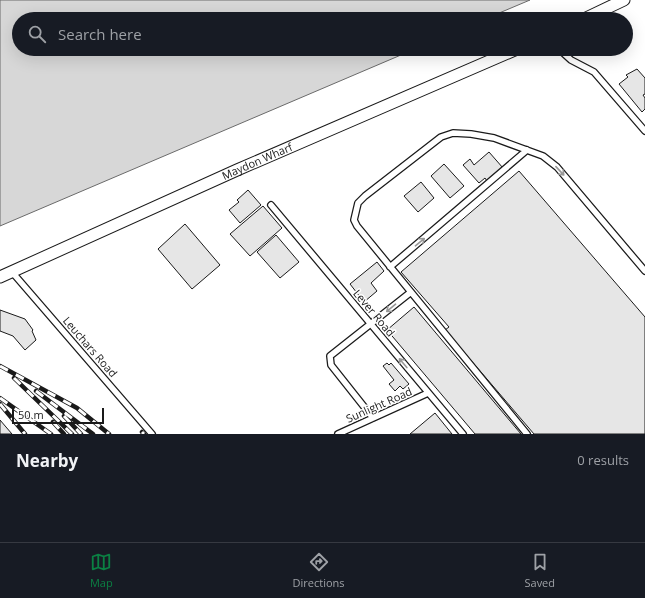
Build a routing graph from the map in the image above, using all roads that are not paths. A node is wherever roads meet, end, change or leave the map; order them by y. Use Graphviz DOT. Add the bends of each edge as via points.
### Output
graph roads {
  1 [pos="624,0"];
  2 [pos="599,12"];
  3 [pos="501,56"];
  4 [pos="567,56"];
  5 [pos="645,131"];
  6 [pos="527,150"];
  7 [pos="271,205"];
  8 [pos="390,267"];
  9 [pos="645,271"];
  10 [pos="12,272"];
  11 [pos="0,277"];
  12 [pos="411,292"];
  13 [pos="370,325"];
  14 [pos="428,393"];
  15 [pos="373,418"];
  16 [pos="152,434"];
  17 [pos="338,434"];
  18 [pos="463,434"];
  19 [pos="527,434"];
  1 -- 2 [label="street"];
  3 -- 10 [label="street, Maydon Wharf" via="237,170"];
  4 -- 5 [label="lane" via="594,72"];
  8 -- 6 [label="lane, one-way"];
  6 -- 8 [label="lane" via="494,138 453,133 441,138 365,196 358,203 354,220"];
  6 -- 9 [label="lane, one-way" via="543,156 557,168"];
  7 -- 13 [label="lane, Lever Road"];
  8 -- 12 [label="lane"];
  10 -- 11 [label="street, Maydon Wharf"];
  10 -- 16 [label="lane, Leuchars Road"];
  12 -- 13 [label="lane, one-way"];
  12 -- 19 [label="lane"];
  14 -- 13 [label="lane, Lever Road, one-way"];
  13 -- 15 [label="lane" via="330,356 330,359 331,365"];
  14 -- 15 [label="lane, Sunlight Road"];
  14 -- 18 [label="lane, Lever Road"];
  15 -- 17 [label="lane, Sunlight Road"];
}
